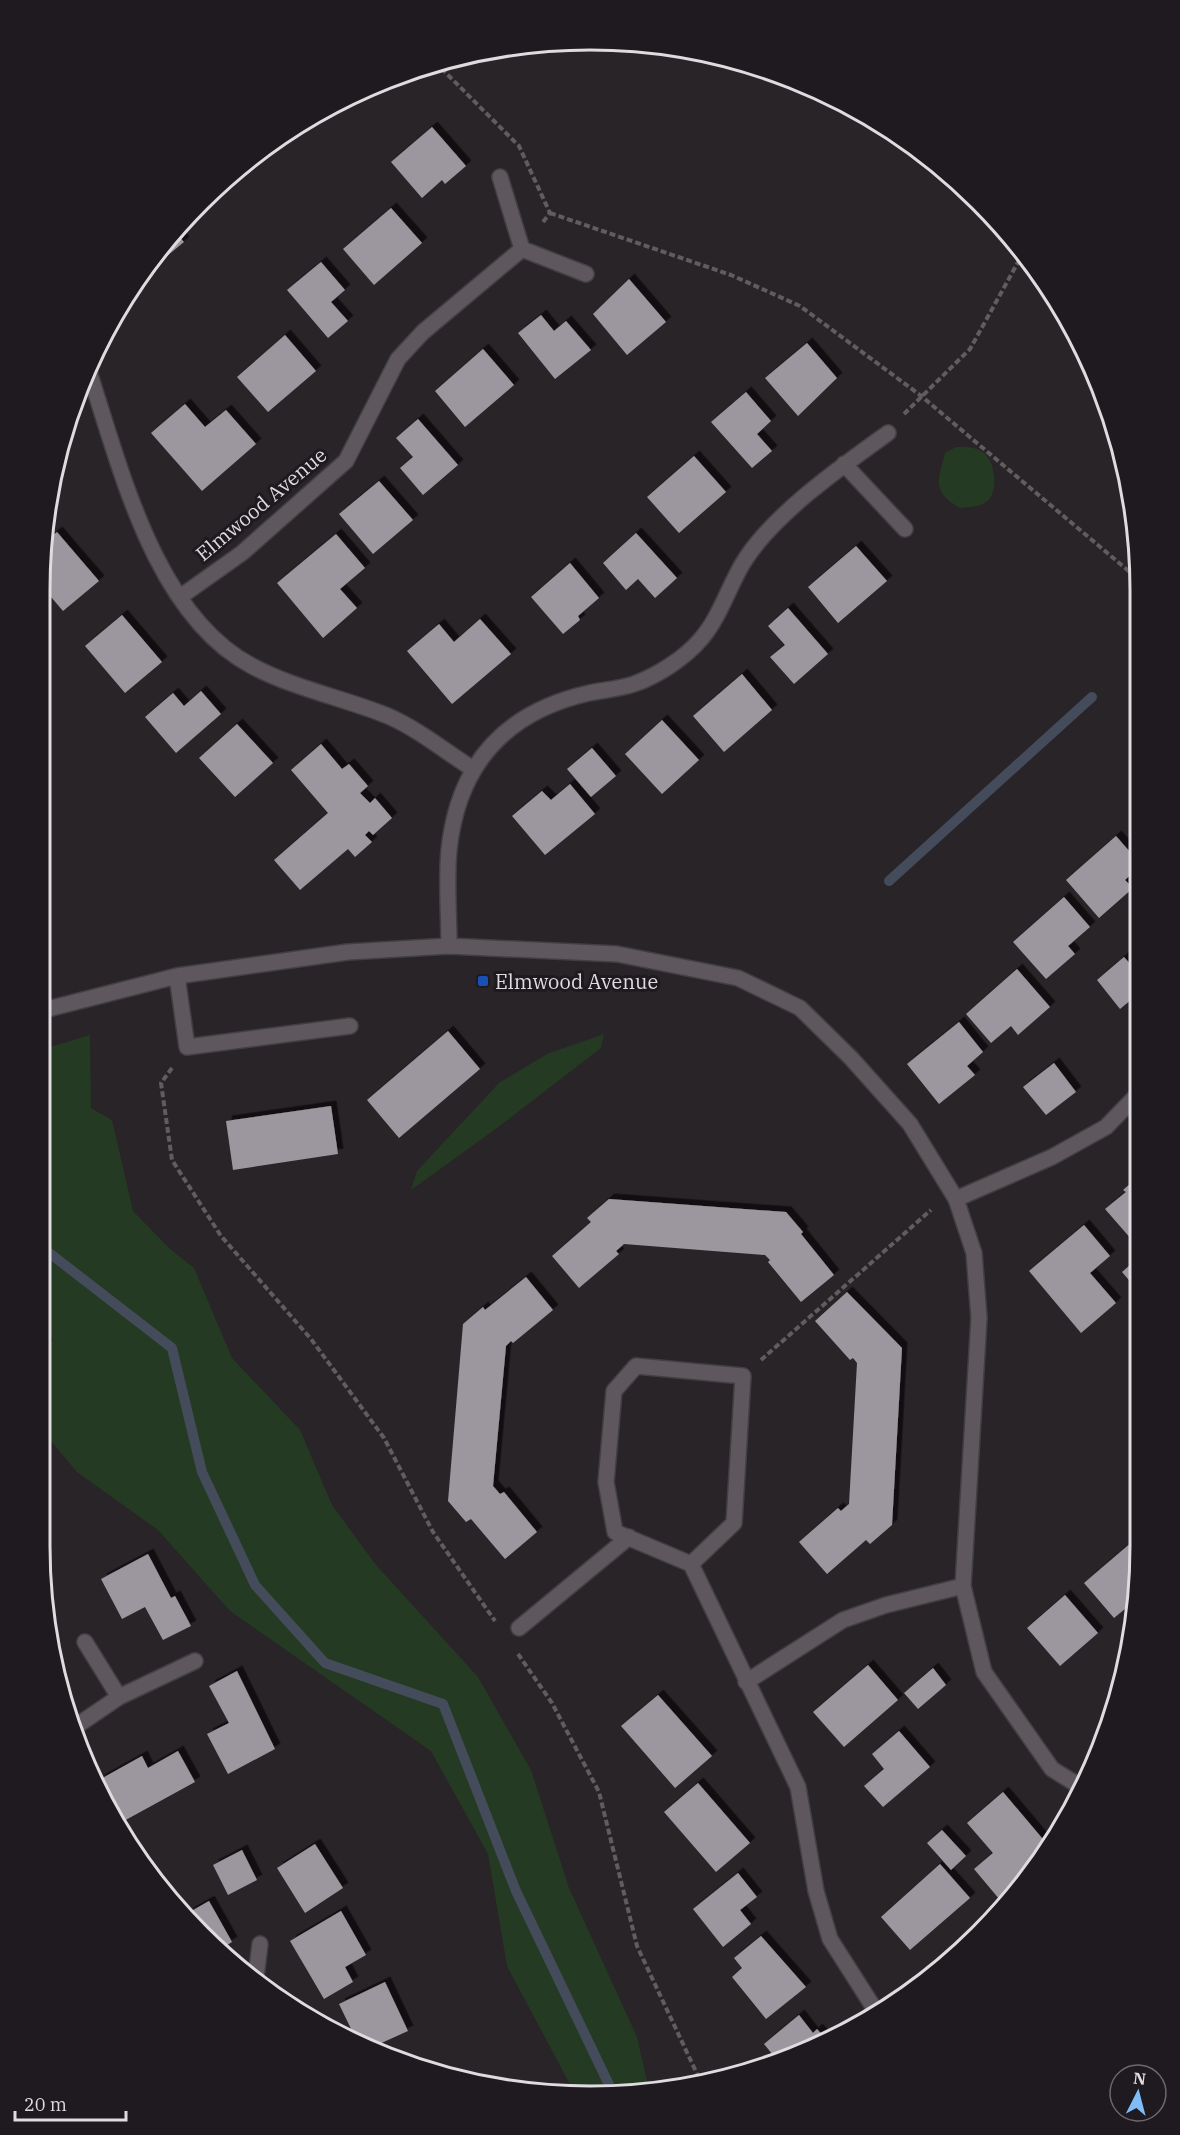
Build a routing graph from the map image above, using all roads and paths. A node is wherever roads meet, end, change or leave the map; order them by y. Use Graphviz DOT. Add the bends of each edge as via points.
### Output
graph roads {
  1 [pos="500,177"];
  2 [pos="550,213"];
  3 [pos="522,249"];
  4 [pos="1019,261"];
  5 [pos="585,274"];
  6 [pos="92,381"];
  7 [pos="920,395"];
  8 [pos="888,433"];
  9 [pos="844,464"];
  10 [pos="905,529"];
  11 [pos="1129,572"];
  12 [pos="180,597"];
  13 [pos="473,769"];
  14 [pos="449,946"];
  15 [pos="177,976"];
  16 [pos="50,1008"];
  17 [pos="350,1026"];
  18 [pos="187,1047"];
  19 [pos="1130,1102"];
  20 [pos="954,1195"];
  21 [pos="743,1376"];
  22 [pos="628,1538"];
  23 [pos="692,1564"];
  24 [pos="963,1586"];
  25 [pos="499,1627"];
  26 [pos="519,1628"];
  27 [pos="86,1642"];
  28 [pos="512,1646"];
  29 [pos="195,1661"];
  30 [pos="746,1682"];
  31 [pos="119,1697"];
  32 [pos="80,1724"];
  33 [pos="1075,1783"];
  34 [pos="260,1944"];
  35 [pos="257,1970"];
  36 [pos="872,2005"];
  37 [pos="697,2074"];
  1 -- 3 [label="street"];
  2 -- 7 [label="path" via="731,275 800,306"];
  3 -- 5 [label="street"];
  3 -- 12 [label="street, Elmwood Avenue" via="423,332 398,359 346,460 242,553"];
  4 -- 7 [label="path" via="970,349"];
  6 -- 12 [label="street" via="146,540"];
  7 -- 11 [label="path"];
  8 -- 9 [label="street"];
  9 -- 10 [label="street"];
  9 -- 13 [label="street" via="765,536 743,563 727,599 701,639 672,664 634,684 542,707 496,739"];
  12 -- 13 [label="street" via="214,641 251,666 391,717"];
  13 -- 14 [label="street" via="457,806 449,851"];
  14 -- 15 [label="street" via="348,952"];
  14 -- 20 [label="street" via="617,954 738,978 800,1008 910,1124"];
  15 -- 16 [label="street"];
  15 -- 18 [label="street"];
  17 -- 18 [label="street"];
  18 -- 25 [label="path" via="161,1083 172,1160 220,1236 311,1339 384,1438 433,1532"];
  19 -- 20 [label="street" via="1106,1127 1052,1157"];
  20 -- 21 [label="path"];
  20 -- 24 [label="street" via="974,1253 979,1317"];
  21 -- 22 [label="street" via="636,1366 614,1390 606,1482 615,1532"];
  21 -- 23 [label="street" via="734,1523"];
  22 -- 23 [label="street"];
  22 -- 26 [label="street"];
  23 -- 30 [label="street"];
  24 -- 30 [label="street" via="843,1620"];
  24 -- 33 [label="street" via="984,1672 1052,1769"];
  27 -- 31 [label="street"];
  28 -- 37 [label="path" via="552,1703 599,1792 637,1946"];
  29 -- 31 [label="street"];
  30 -- 36 [label="street" via="798,1787 816,1891 830,1939"];
  31 -- 32 [label="street"];
  34 -- 35 [label="street"];
}
